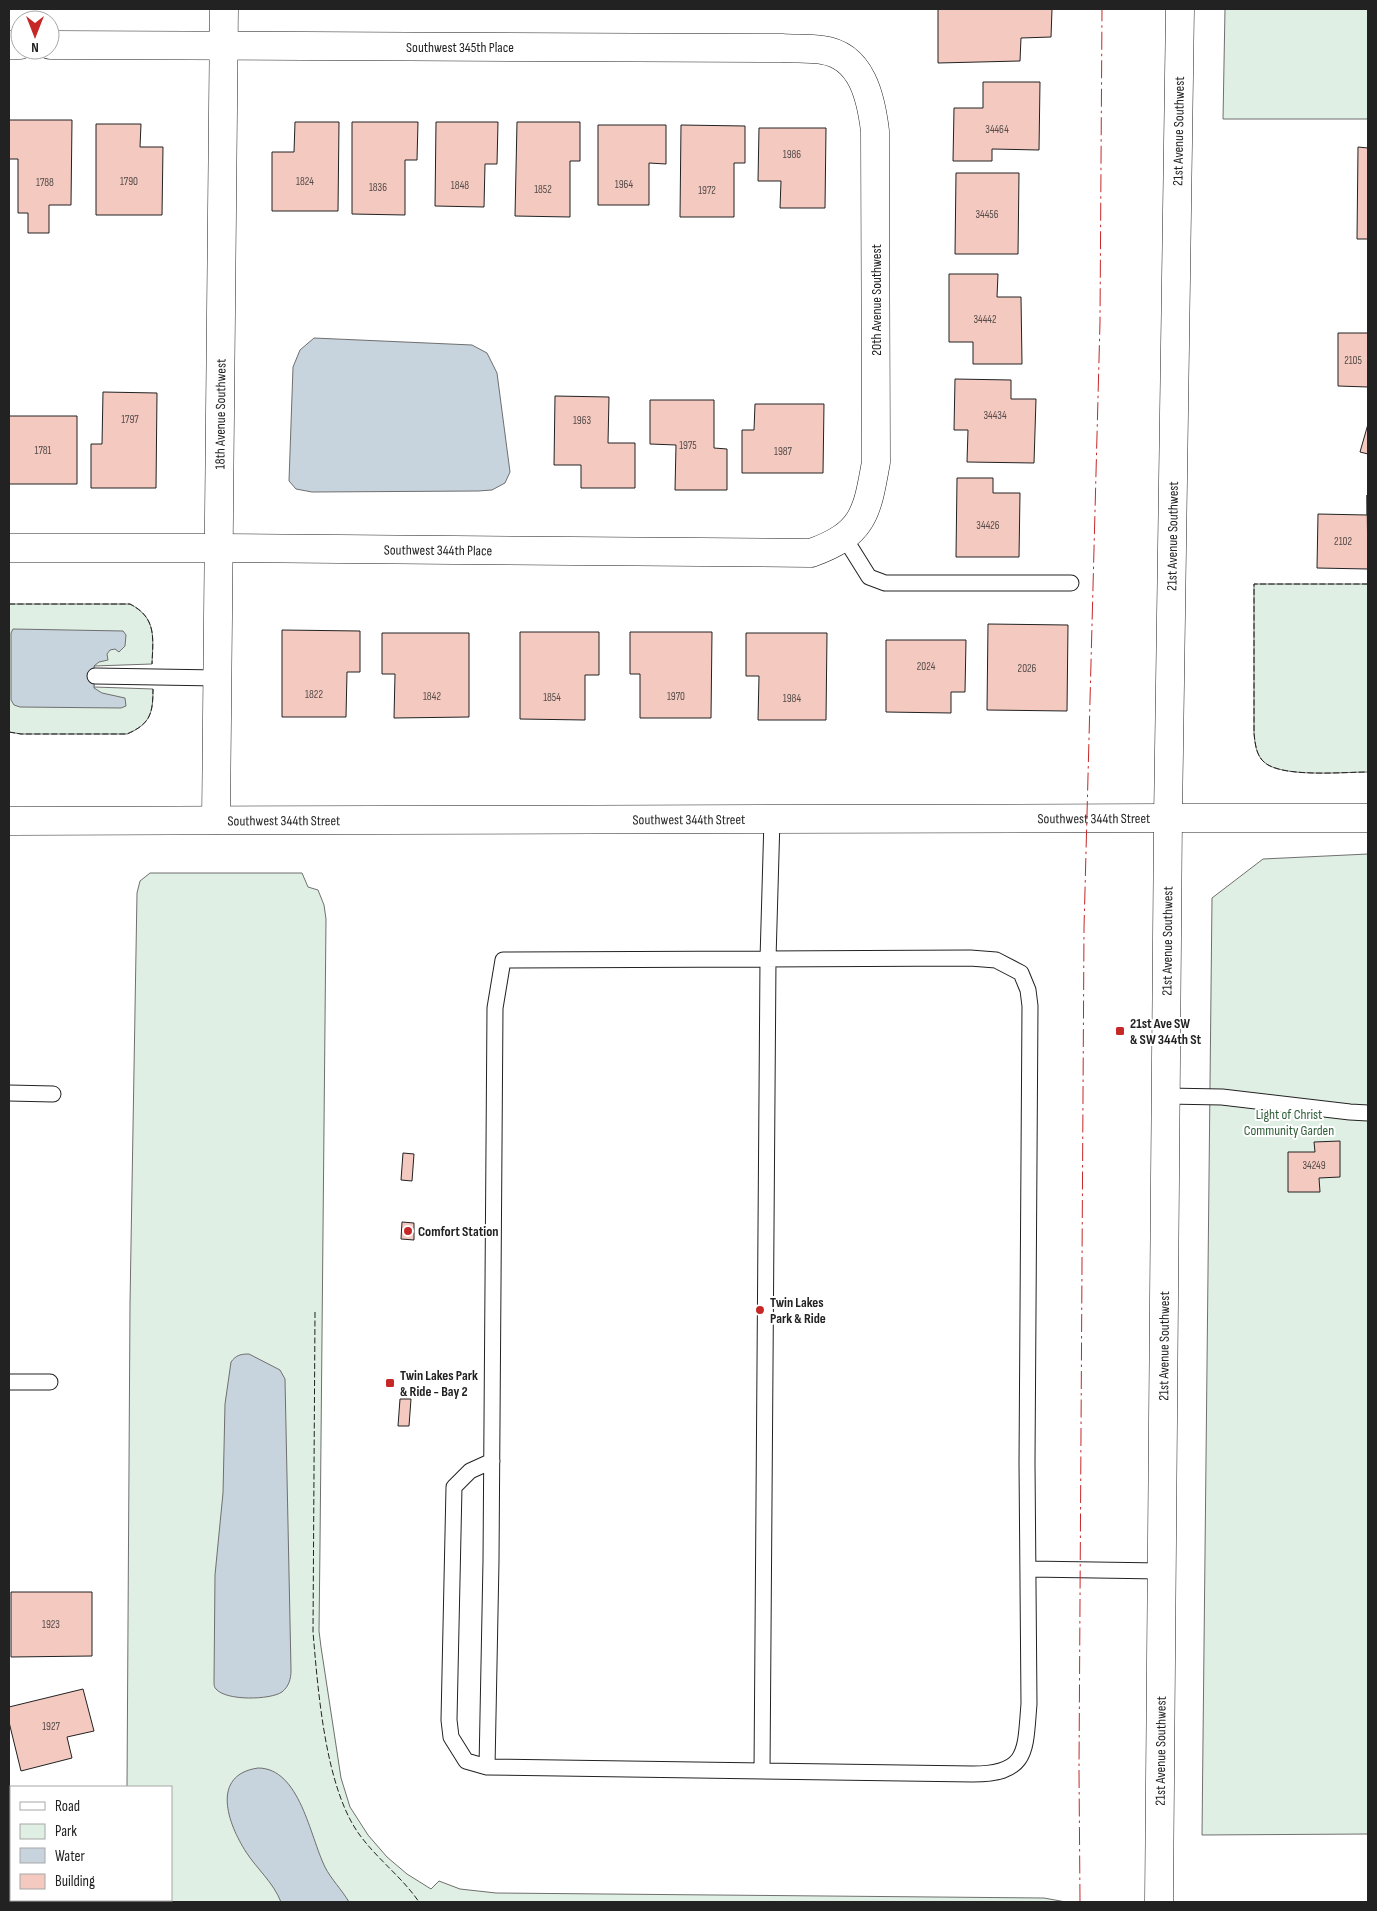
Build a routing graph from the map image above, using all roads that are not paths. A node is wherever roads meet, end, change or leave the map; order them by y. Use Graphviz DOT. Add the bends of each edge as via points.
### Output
graph roads {
  1 [pos="224,9"];
  2 [pos="1180,9"];
  3 [pos="60,45"];
  4 [pos="224,46"];
  5 [pos="861,77"];
  6 [pos="851,530"];
  7 [pos="9,548"];
  8 [pos="219,548"];
  9 [pos="1071,583"];
  10 [pos="95,676"];
  11 [pos="218,678"];
  12 [pos="1168,818"];
  13 [pos="1368,818"];
  14 [pos="772,819"];
  15 [pos="9,820"];
  16 [pos="216,820"];
  17 [pos="768,959"];
  18 [pos="9,1093"];
  19 [pos="53,1094"];
  20 [pos="1166,1096"];
  21 [pos="1368,1112"];
  22 [pos="9,1382"];
  23 [pos="50,1382"];
  24 [pos="492,1461"];
  25 [pos="1029,1569"];
  26 [pos="1161,1571"];
  27 [pos="487,1767"];
  28 [pos="762,1771"];
  29 [pos="1159,1902"];
  1 -- 4 [label="street, 18th Avenue Southwest"];
  2 -- 12 [label="street, 21st Avenue Southwest"];
  3 -- 4 [label="street, Southwest 345th Place"];
  4 -- 5 [label="street, Southwest 345th Place" via="823,50 848,62"];
  4 -- 8 [label="street, 18th Avenue Southwest"];
  5 -- 6 [label="street, 20th Avenue Southwest" via="872,110 876,149 876,462 869,499"];
  6 -- 8 [label="street, Southwest 344th Place" via="811,553"];
  6 -- 9 [label="lane" via="869,577 885,583"];
  7 -- 8 [label="street, Southwest 344th Place"];
  8 -- 11 [label="street, 18th Avenue Southwest"];
  10 -- 11 [label="lane"];
  11 -- 16 [label="street, 18th Avenue Southwest"];
  12 -- 13 [label="street, Southwest 344th Street"];
  12 -- 14 [label="street, Southwest 344th Street"];
  12 -- 20 [label="street, 21st Avenue Southwest"];
  14 -- 16 [label="street, Southwest 344th Street"];
  14 -- 17 [label="lane"];
  15 -- 16 [label="street, Southwest 344th Street"];
  17 -- 24 [label="lane" via="503,960 495,1008"];
  17 -- 25 [label="lane" via="989,959 1021,973 1026,982 1030,1006"];
  17 -- 28 [label="lane"];
  18 -- 19 [label="lane"];
  20 -- 21 [label="lane" via="1222,1096"];
  20 -- 26 [label="street, 21st Avenue Southwest"];
  22 -- 23 [label="lane"];
  24 -- 27 [label="lane"];
  24 -- 27 [label="lane" via="470,1471 454,1487 451,1591 451,1737 466,1761"];
  25 -- 26 [label="lane"];
  25 -- 28 [label="lane" via="1029,1704 1022,1754 1010,1769 995,1774"];
  26 -- 29 [label="street, 21st Avenue Southwest"];
  27 -- 28 [label="lane"];
}
